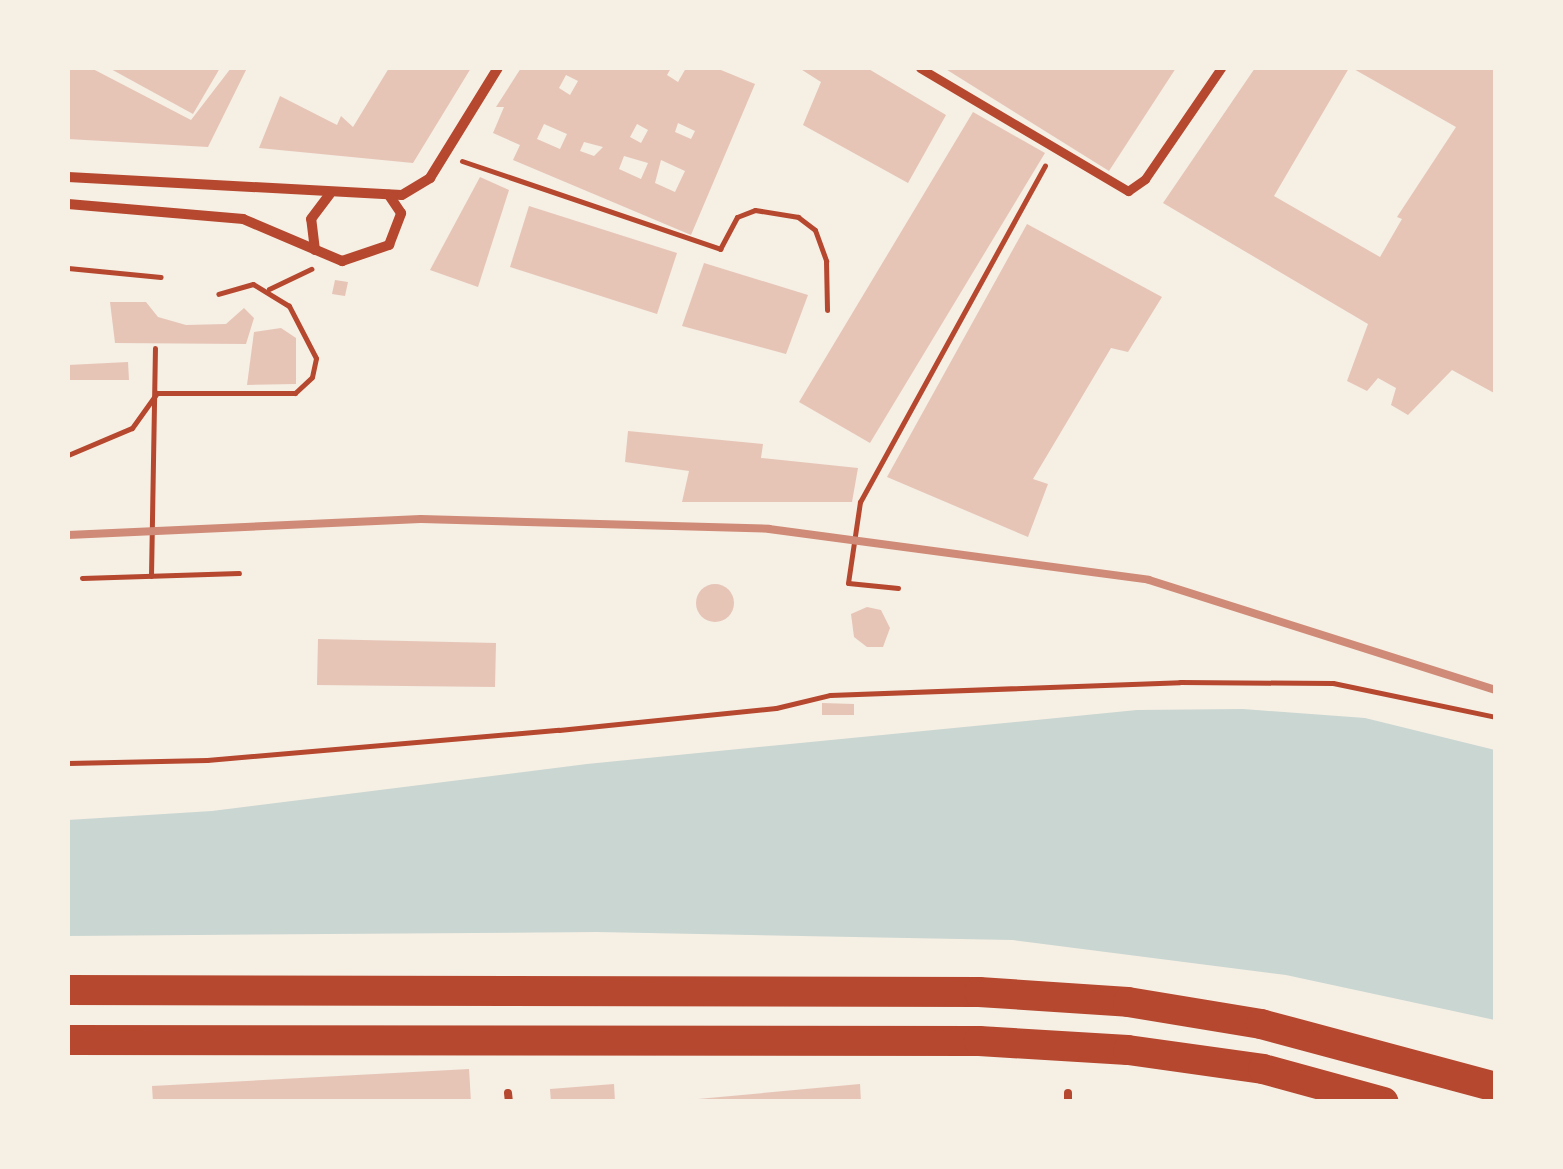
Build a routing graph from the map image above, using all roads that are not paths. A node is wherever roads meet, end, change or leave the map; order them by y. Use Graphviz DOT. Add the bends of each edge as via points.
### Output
graph roads {
  1 [pos="498,68"];
  2 [pos="920,68"];
  3 [pos="1221,68"];
  4 [pos="68,177"];
  5 [pos="330,194"];
  6 [pos="390,196"];
  7 [pos="68,204"];
  8 [pos="316,251"];
  9 [pos="68,990"];
  10 [pos="68,1040"];
  11 [pos="1496,1086"];
  12 [pos="1384,1102"];
  1 -- 6 [label="street" via="430,178"];
  2 -- 3 [label="street" via="1128,191 1145,179"];
  4 -- 5 [label="street"];
  5 -- 6 [label="street"];
  5 -- 8 [label="street" via="311,219"];
  6 -- 8 [label="street" via="401,213 384,248 342,262"];
  7 -- 8 [label="street" via="244,219"];
  9 -- 11 [label="highway" via="700,988 1054,997 1261,1024"];
  10 -- 12 [label="highway" via="978,1041 1128,1050 1263,1069"];
}
